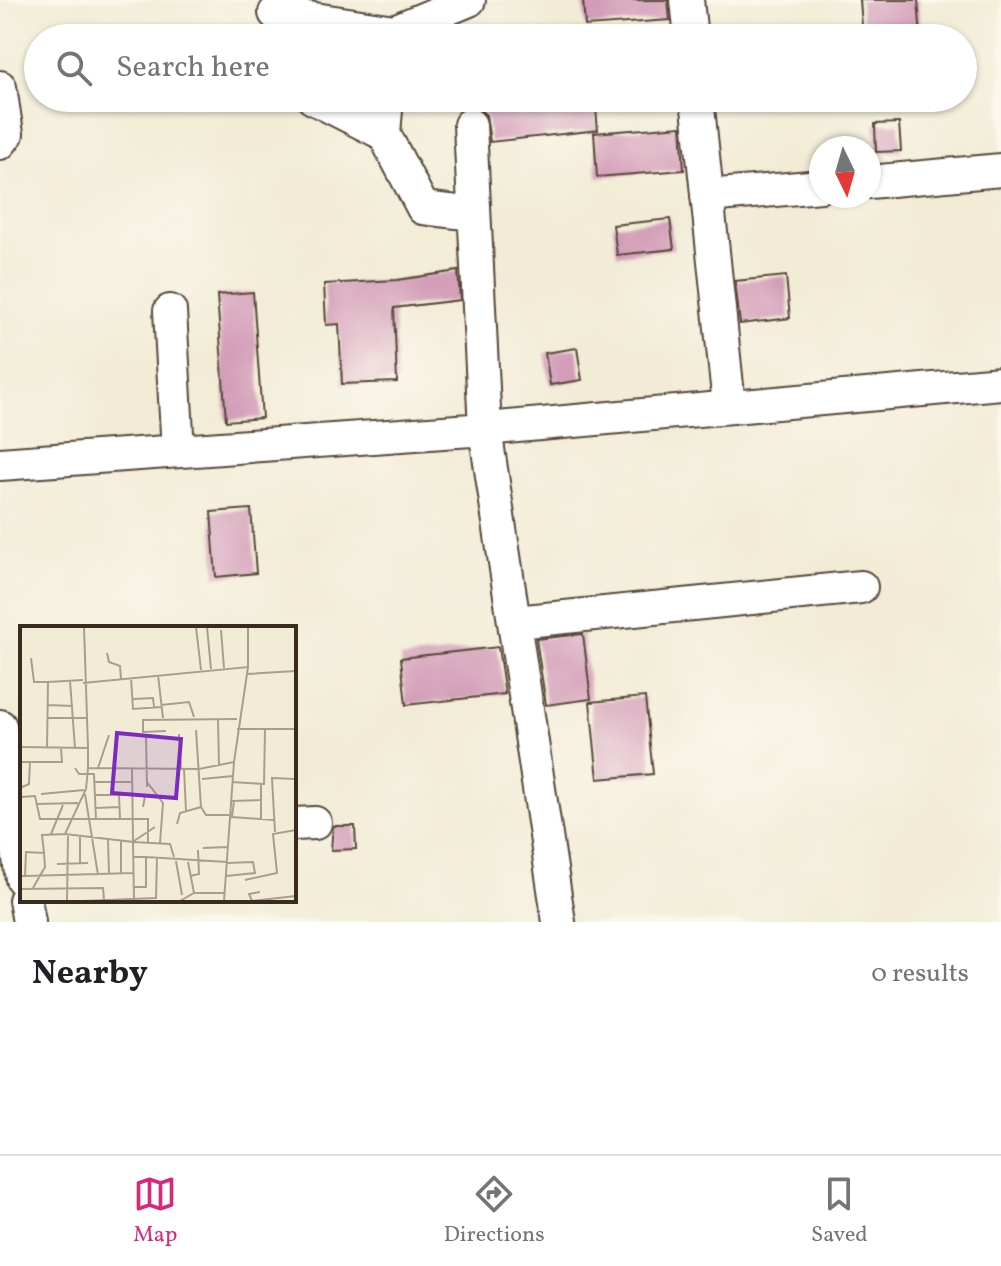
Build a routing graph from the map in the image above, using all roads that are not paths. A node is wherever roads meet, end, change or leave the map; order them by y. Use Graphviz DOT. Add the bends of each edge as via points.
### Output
graph roads {
  1 [pos="469,0"];
  2 [pos="687,0"];
  3 [pos="275,17"];
  4 [pos="324,24"];
  5 [pos="416,24"];
  6 [pos="690,24"];
  7 [pos="0,87"];
  8 [pos="341,112"];
  9 [pos="386,112"];
  10 [pos="698,112"];
  11 [pos="470,125"];
  12 [pos="384,134"];
  13 [pos="0,143"];
  14 [pos="1001,170"];
  15 [pos="881,181"];
  16 [pos="809,187"];
  17 [pos="707,196"];
  18 [pos="474,214"];
  19 [pos="170,311"];
  20 [pos="1001,383"];
  21 [pos="729,405"];
  22 [pos="485,429"];
  23 [pos="178,451"];
  24 [pos="0,464"];
  25 [pos="861,587"];
  26 [pos="516,622"];
  27 [pos="0,726"];
  28 [pos="19,845"];
  29 [pos="25,902"];
  30 [pos="29,922"];
  31 [pos="559,922"];
  1 -- 5 [label="street"];
  2 -- 6 [label="street"];
  3 -- 4 [label="street"];
  7 -- 13 [label="street" via="7,134"];
  8 -- 12 [label="street"];
  9 -- 12 [label="street"];
  10 -- 17 [label="street"];
  11 -- 18 [label="street"];
  12 -- 18 [label="street" via="423,208"];
  14 -- 15 [label="street"];
  16 -- 17 [label="street"];
  17 -- 21 [label="street"];
  18 -- 22 [label="street"];
  19 -- 23 [label="street"];
  20 -- 21 [label="street"];
  21 -- 22 [label="street"];
  22 -- 23 [label="street"];
  22 -- 26 [label="street"];
  23 -- 24 [label="street"];
  25 -- 26 [label="street"];
  26 -- 31 [label="street"];
  27 -- 28 [label="street"];
  29 -- 30 [label="street"];
}
